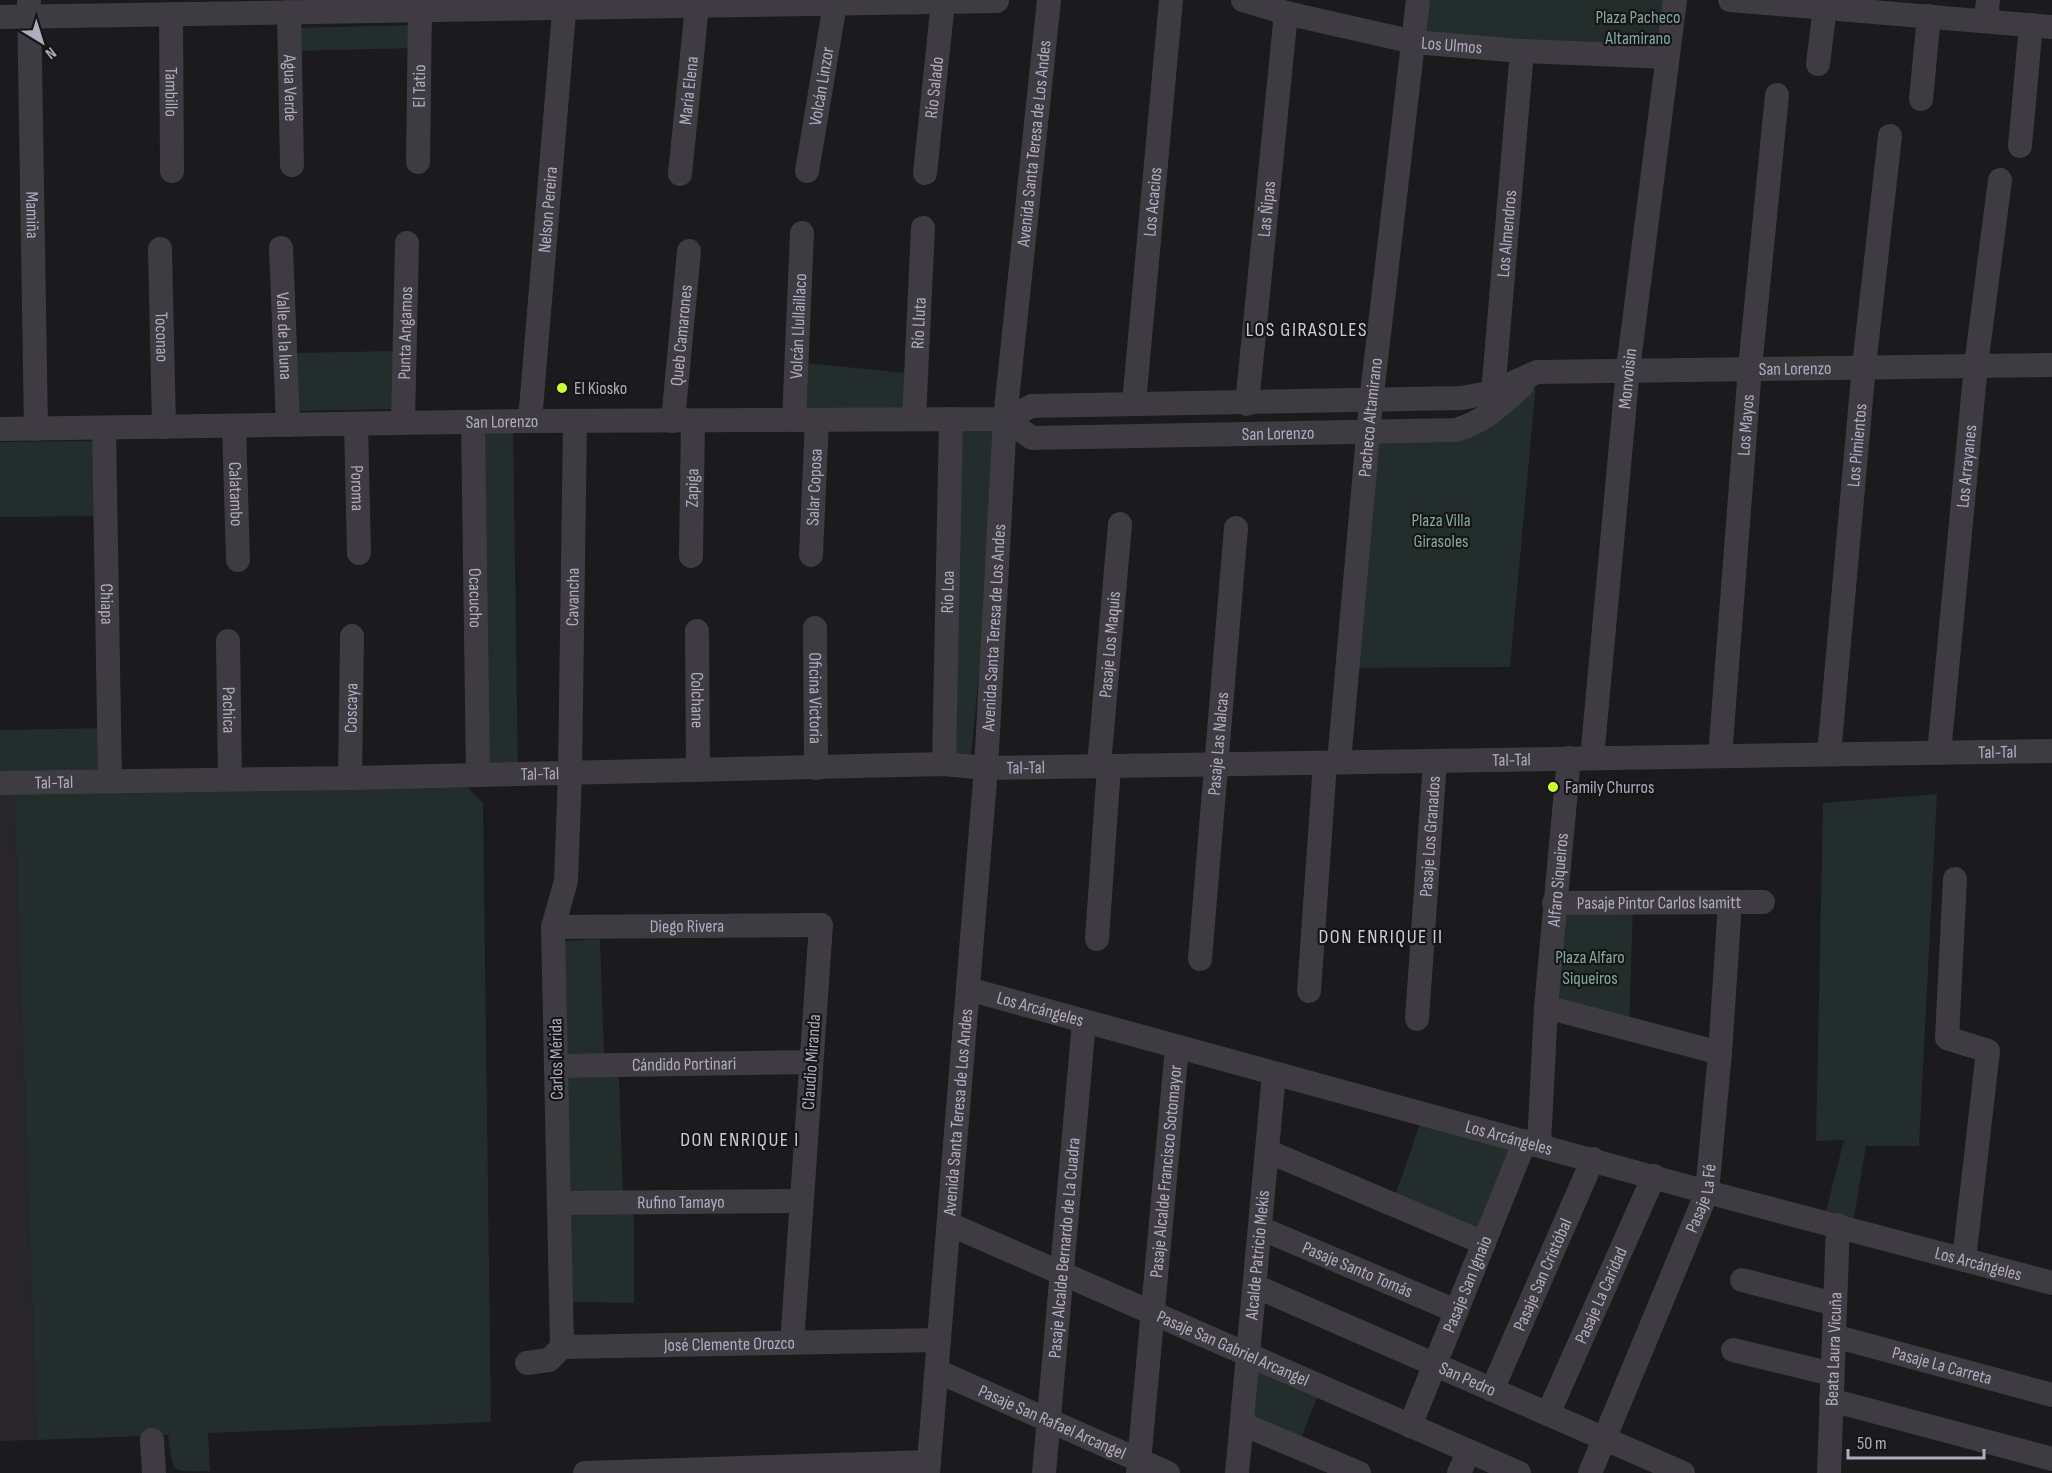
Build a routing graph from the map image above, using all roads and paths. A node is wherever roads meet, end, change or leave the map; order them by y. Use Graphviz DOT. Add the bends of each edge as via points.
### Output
graph roads {
  1 [pos="1049,0"];
  2 [pos="1171,0"];
  3 [pos="1243,0"];
  4 [pos="1418,0"];
  5 [pos="1675,0"];
  6 [pos="1730,0"];
  7 [pos="958,1"];
  8 [pos="997,1"];
  9 [pos="1783,2"];
  10 [pos="822,3"];
  11 [pos="565,4"];
  12 [pos="334,6"];
  13 [pos="698,6"];
  14 [pos="1884,6"];
  15 [pos="145,7"];
  16 [pos="1825,7"];
  17 [pos="29,8"];
  18 [pos="420,10"];
  19 [pos="1987,11"];
  20 [pos="289,12"];
  21 [pos="1286,13"];
  22 [pos="171,14"];
  23 [pos="1929,16"];
  24 [pos="0,17"];
  25 [pos="2041,26"];
  26 [pos="1414,42"];
  27 [pos="1522,51"];
  28 [pos="1667,57"];
  29 [pos="1818,64"];
  30 [pos="1777,95"];
  31 [pos="1921,99"];
  32 [pos="1890,136"];
  33 [pos="2020,146"];
  34 [pos="418,162"];
  35 [pos="292,165"];
  36 [pos="172,171"];
  37 [pos="807,171"];
  38 [pos="925,173"];
  39 [pos="680,174"];
  40 [pos="2000,180"];
  41 [pos="923,228"];
  42 [pos="802,233"];
  43 [pos="407,243"];
  44 [pos="281,248"];
  45 [pos="160,249"];
  46 [pos="689,250"];
  47 [pos="1976,365"];
  48 [pos="2052,365"];
  49 [pos="1864,366"];
  50 [pos="1750,368"];
  51 [pos="1628,369"];
  52 [pos="1371,402"];
  53 [pos="1134,403"];
  54 [pos="1492,403"];
  55 [pos="1247,404"];
  56 [pos="914,419"];
  57 [pos="951,419"];
  58 [pos="1005,419"];
  59 [pos="805,420"];
  60 [pos="530,421"];
  61 [pos="576,421"];
  62 [pos="683,421"];
  63 [pos="473,422"];
  64 [pos="404,423"];
  65 [pos="356,424"];
  66 [pos="288,425"];
  67 [pos="234,426"];
  68 [pos="164,427"];
  69 [pos="104,428"];
  70 [pos="0,429"];
  71 [pos="36,429"];
  72 [pos="1368,431"];
  73 [pos="1120,524"];
  74 [pos="1236,528"];
  75 [pos="359,554"];
  76 [pos="811,555"];
  77 [pos="692,556"];
  78 [pos="238,561"];
  79 [pos="815,628"];
  80 [pos="697,631"];
  81 [pos="352,636"];
  82 [pos="228,641"];
  83 [pos="2052,751"];
  84 [pos="1939,753"];
  85 [pos="1830,754"];
  86 [pos="1720,756"];
  87 [pos="1580,758"];
  88 [pos="1435,761"];
  89 [pos="1332,762"];
  90 [pos="944,764"];
  91 [pos="1215,764"];
  92 [pos="1104,766"];
  93 [pos="816,768"];
  94 [pos="986,768"];
  95 [pos="698,770"];
  96 [pos="570,773"];
  97 [pos="478,774"];
  98 [pos="230,778"];
  99 [pos="350,778"];
  100 [pos="110,780"];
  101 [pos="0,783"];
  102 [pos="1955,879"];
  103 [pos="1763,902"];
  104 [pos="1554,903"];
  105 [pos="1730,903"];
  106 [pos="821,925"];
  107 [pos="553,927"];
  108 [pos="1097,939"];
  109 [pos="1200,959"];
  110 [pos="968,989"];
  111 [pos="1309,991"];
  112 [pos="1546,1007"];
  113 [pos="1417,1019"];
  114 [pos="1084,1022"];
  115 [pos="1177,1047"];
  116 [pos="1720,1053"];
  117 [pos="812,1062"];
  118 [pos="556,1066"];
  119 [pos="1274,1074"];
  120 [pos="1532,1143"];
  121 [pos="1267,1151"];
  122 [pos="1593,1160"];
  123 [pos="1654,1176"];
  124 [pos="1707,1192"];
  125 [pos="801,1201"];
  126 [pos="559,1203"];
  127 [pos="949,1224"];
  128 [pos="1838,1226"];
  129 [pos="1260,1228"];
  130 [pos="1484,1243"];
  131 [pos="1964,1260"];
  132 [pos="1062,1275"];
  133 [pos="1742,1280"];
  134 [pos="2052,1283"];
  135 [pos="1255,1286"];
  136 [pos="1835,1304"];
  137 [pos="1456,1311"];
  138 [pos="1153,1314"];
  139 [pos="1834,1336"];
  140 [pos="939,1340"];
  141 [pos="792,1343"];
  142 [pos="562,1347"];
  143 [pos="1733,1350"];
  144 [pos="1248,1356"];
  145 [pos="527,1363"];
  146 [pos="1434,1365"];
  147 [pos="936,1371"];
  148 [pos="1832,1374"];
  149 [pos="1491,1389"];
  150 [pos="2052,1395"];
  151 [pos="1831,1400"];
  152 [pos="1548,1414"];
  153 [pos="1048,1420"];
  154 [pos="1242,1424"];
  155 [pos="1410,1426"];
  156 [pos="1605,1439"];
  157 [pos="153,1440"];
  158 [pos="2052,1459"];
  159 [pos="1464,1462"];
  160 [pos="1138,1467"];
  161 [pos="928,1468"];
  162 [pos="1835,1472"];
  163 [pos="154,1473"];
  164 [pos="585,1473"];
  165 [pos="1044,1473"];
  166 [pos="1168,1473"];
  167 [pos="1237,1473"];
  168 [pos="1359,1473"];
  169 [pos="1519,1473"];
  170 [pos="1590,1473"];
  171 [pos="1683,1473"];
  1 -- 58 [label="street, Avenida Santa Teresa de Los Andes"];
  2 -- 53 [label="street, Los Acacios"];
  3 -- 21 [label="street, Los Ulmos"];
  4 -- 26 [label="street, Pacheco Altamirano"];
  5 -- 28 [label="street, Monvoisin"];
  6 -- 9 [label="street"];
  7 -- 8 [label="street"];
  7 -- 10 [label="street"];
  7 -- 38 [label="street, Río Salado"];
  9 -- 16 [label="street"];
  10 -- 13 [label="street"];
  10 -- 37 [label="street, Volcán Linzor"];
  11 -- 13 [label="street"];
  11 -- 18 [label="street"];
  11 -- 60 [label="street, Nelson Pereira"];
  12 -- 18 [label="street"];
  12 -- 20 [label="street"];
  13 -- 39 [label="street, María Elena"];
  14 -- 16 [label="street"];
  14 -- 23 [label="street"];
  15 -- 17 [label="street"];
  15 -- 22 [label="street"];
  16 -- 29 [label="street"];
  17 -- 24 [label="street"];
  17 -- 71 [label="street, Mamiña"];
  18 -- 34 [label="street, El Tatio"];
  19 -- 23 [label="street"];
  19 -- 25 [label="street"];
  20 -- 22 [label="street"];
  20 -- 35 [label="street, Agua Verde"];
  21 -- 26 [label="street, Los Ulmos"];
  21 -- 55 [label="street, Las Ñipas"];
  22 -- 36 [label="street, Tambillo"];
  23 -- 31 [label="street"];
  25 -- 33 [label="street"];
  26 -- 27 [label="street, Los Ulmos"];
  26 -- 52 [label="street, Pacheco Altamirano"];
  27 -- 28 [label="street, Los Ulmos"];
  27 -- 54 [label="street, Los Almendros"];
  28 -- 51 [label="street, Monvoisin"];
  30 -- 50 [label="street, Los Mayos"];
  32 -- 49 [label="street, Los Pimientos"];
  40 -- 47 [label="street, Los Arrayanes"];
  41 -- 56 [label="street, Río Lluta"];
  42 -- 59 [label="street, Volcán Llullaillaco"];
  43 -- 64 [label="street, Punta Angamos"];
  44 -- 66 [label="street, Valle de la luna"];
  45 -- 68 [label="street, Toconao"];
  46 -- 62 [label="street, Queb Camarones"];
  47 -- 48 [label="street, San Lorenzo"];
  47 -- 49 [label="street, San Lorenzo"];
  47 -- 84 [label="street, Los Arrayanes"];
  49 -- 50 [label="street, San Lorenzo"];
  49 -- 85 [label="street, Los Pimientos"];
  50 -- 51 [label="street, San Lorenzo"];
  50 -- 86 [label="street, Los Mayos"];
  51 -- 54 [label="street, San Lorenzo" via="1537,372"];
  51 -- 87 [label="street, Monvoisin"];
  52 -- 54 [label="street, San Lorenzo" via="1462,398"];
  52 -- 55 [label="street, San Lorenzo"];
  52 -- 72 [label="street, Pacheco Altamirano"];
  53 -- 55 [label="street, San Lorenzo"];
  53 -- 58 [label="street, San Lorenzo" via="1032,406"];
  54 -- 72 [label="street, San Lorenzo" via="1473,425 1456,430"];
  56 -- 57 [label="street, San Lorenzo"];
  56 -- 59 [label="street, San Lorenzo"];
  57 -- 58 [label="street, San Lorenzo"];
  57 -- 90 [label="street, Río Loa"];
  58 -- 72 [label="street, San Lorenzo" via="1032,438"];
  58 -- 94 [label="street, Avenida Santa Teresa de Los Andes"];
  59 -- 62 [label="street, San Lorenzo"];
  59 -- 76 [label="street, Salar Coposa"];
  60 -- 61 [label="street, San Lorenzo"];
  60 -- 63 [label="street, San Lorenzo"];
  61 -- 62 [label="street, San Lorenzo"];
  61 -- 96 [label="street, Cavancha"];
  62 -- 77 [label="street, Zapiga"];
  63 -- 64 [label="street, San Lorenzo"];
  63 -- 97 [label="street, Ocacucho"];
  64 -- 65 [label="street, San Lorenzo"];
  65 -- 66 [label="street, San Lorenzo"];
  65 -- 75 [label="street, Poroma"];
  66 -- 67 [label="street, San Lorenzo"];
  67 -- 68 [label="street, San Lorenzo"];
  67 -- 78 [label="street, Calatambo"];
  68 -- 69 [label="street, San Lorenzo"];
  69 -- 71 [label="street, San Lorenzo"];
  69 -- 100 [label="street, Chiapa"];
  70 -- 71 [label="street, San Lorenzo"];
  72 -- 89 [label="street, Pacheco Altamirano"];
  73 -- 92 [label="street, Pasaje Los Maquis"];
  74 -- 91 [label="street, Pasaje Las Nalcas"];
  79 -- 93 [label="street, Oficina Victoria"];
  80 -- 95 [label="street, Colchane"];
  81 -- 99 [label="street, Coscaya"];
  82 -- 98 [label="street, Pachica"];
  83 -- 84 [label="street, Tal-Tal"];
  84 -- 85 [label="street, Tal-Tal"];
  85 -- 86 [label="street, Tal-Tal"];
  86 -- 87 [label="street, Tal-Tal"];
  87 -- 88 [label="street, Tal-Tal"];
  87 -- 104 [label="street, Alfaro Siqueiros"];
  88 -- 89 [label="street, Tal-Tal"];
  88 -- 113 [label="street, Pasaje Los Granados"];
  89 -- 91 [label="street, Tal-Tal"];
  89 -- 111 [label="street, Pacheco Altamirano"];
  90 -- 93 [label="street, Tal-Tal"];
  90 -- 94 [label="street, Tal-Tal"];
  91 -- 92 [label="street, Tal-Tal"];
  91 -- 109 [label="street, Pasaje Las Nalcas"];
  92 -- 94 [label="street, Tal-Tal"];
  92 -- 108 [label="street, Pasaje Los Maquis"];
  93 -- 95 [label="street, Tal-Tal"];
  94 -- 110 [label="street, Avenida Santa Teresa de Los Andes"];
  95 -- 96 [label="street, Tal-Tal"];
  96 -- 97 [label="street, Tal-Tal"];
  96 -- 107 [label="street, Carlos Mérida" via="566,881"];
  97 -- 99 [label="street, Tal-Tal"];
  98 -- 99 [label="street, Tal-Tal"];
  98 -- 100 [label="street, Tal-Tal"];
  100 -- 101 [label="street, Tal-Tal"];
  102 -- 131 [label="street" via="1947,1038 1988,1051"];
  103 -- 105 [label="street, Pasaje Pintor Carlos Isamitt"];
  104 -- 105 [label="street, Pasaje Pintor Carlos Isamitt"];
  104 -- 112 [label="street, Alfaro Siqueiros"];
  105 -- 116 [label="street, Pasaje La Fé"];
  106 -- 107 [label="street, Diego Rivera"];
  106 -- 117 [label="street, Claudio Miranda"];
  107 -- 118 [label="street, Carlos Mérida"];
  110 -- 114 [label="street, Los Arcángeles"];
  110 -- 127 [label="street, Avenida Santa Teresa de Los Andes"];
  112 -- 116 [label="street"];
  112 -- 120 [label="street, Alfaro Siqueiros"];
  114 -- 115 [label="street, Los Arcángeles"];
  114 -- 132 [label="street, Pasaje Alcalde Bernardo de La Cuadra"];
  115 -- 119 [label="street, Los Arcángeles"];
  115 -- 138 [label="street, Pasaje Alcalde Francisco Sotomayor"];
  116 -- 124 [label="street, Pasaje La Fé"];
  117 -- 118 [label="street, Cándido Portinari"];
  117 -- 125 [label="street, Claudio Miranda"];
  118 -- 126 [label="street, Carlos Mérida"];
  119 -- 120 [label="street, Los Arcángeles"];
  119 -- 121 [label="street, Alcalde Patricio Mekis"];
  120 -- 122 [label="street, Los Arcángeles"];
  120 -- 130 [label="street, Pasaje San Ignaio"];
  121 -- 129 [label="street, Alcalde Patricio Mekis"];
  121 -- 130 [label="street"];
  122 -- 123 [label="street, Los Arcángeles"];
  122 -- 149 [label="street, Pasaje San Cristóbal"];
  123 -- 124 [label="street, Los Arcángeles"];
  123 -- 152 [label="street, Pasaje La Caridad"];
  124 -- 128 [label="street, Los Arcángeles"];
  124 -- 156 [label="street, Pasaje La Fé"];
  125 -- 126 [label="street, Rufino Tamayo"];
  125 -- 141 [label="street, Claudio Miranda"];
  126 -- 142 [label="street, Carlos Mérida"];
  127 -- 132 [label="street, Pasaje San Gabriel Arcangel"];
  127 -- 140 [label="street, Avenida Santa Teresa de Los Andes"];
  128 -- 131 [label="street, Los Arcángeles"];
  128 -- 136 [label="street, Beata Laura Vicuña"];
  129 -- 135 [label="street, Alcalde Patricio Mekis"];
  129 -- 137 [label="street, Pasaje Santo Tomás"];
  130 -- 137 [label="street, Pasaje San Ignaio"];
  131 -- 134 [label="street, Los Arcángeles"];
  132 -- 138 [label="street, Pasaje San Gabriel Arcangel"];
  132 -- 153 [label="street, Pasaje Alcalde Bernardo de La Cuadra"];
  133 -- 136 [label="street"];
  135 -- 144 [label="street, Alcalde Patricio Mekis"];
  135 -- 146 [label="street, San Pedro"];
  136 -- 139 [label="street, Beata Laura Vicuña"];
  137 -- 146 [label="street, Pasaje San Ignaio"];
  138 -- 144 [label="street, Pasaje San Gabriel Arcangel"];
  138 -- 160 [label="street, Pasaje Alcalde Francisco Sotomayor"];
  139 -- 148 [label="street, Beata Laura Vicuña"];
  139 -- 150 [label="street, Pasaje La Carreta"];
  140 -- 141 [label="street, José Clemente Orozco"];
  140 -- 147 [label="street, Avenida Santa Teresa de Los Andes"];
  141 -- 142 [label="street, José Clemente Orozco"];
  142 -- 145 [label="street, José Clemente Orozco" via="549,1360"];
  143 -- 148 [label="street"];
  144 -- 154 [label="street, Alcalde Patricio Mekis"];
  144 -- 155 [label="street, Pasaje San Gabriel Arcangel"];
  146 -- 149 [label="street, San Pedro"];
  146 -- 155 [label="street, Pasaje San Ignaio"];
  147 -- 153 [label="street, Pasaje San Rafael Arcangel"];
  147 -- 161 [label="street, Avenida Santa Teresa de Los Andes"];
  148 -- 151 [label="street, Beata Laura Vicuña"];
  149 -- 152 [label="street, San Pedro"];
  151 -- 158 [label="street"];
  151 -- 162 [label="street, Beata Laura Vicuña"];
  152 -- 156 [label="street, San Pedro"];
  153 -- 160 [label="street, Pasaje San Rafael Arcangel"];
  153 -- 165 [label="street, Pasaje Alcalde Bernardo de La Cuadra"];
  154 -- 167 [label="street, Alcalde Patricio Mekis"];
  154 -- 168 [label="street"];
  155 -- 159 [label="street, Pasaje San Gabriel Arcangel"];
  156 -- 170 [label="street, Pasaje La Fé"];
  156 -- 171 [label="street, San Pedro"];
  157 -- 163 [label="street"];
  159 -- 169 [label="street, Pasaje San Gabriel Arcangel"];
  160 -- 166 [label="street, Pasaje San Rafael Arcangel"];
  161 -- 164 [label="street"];
}
